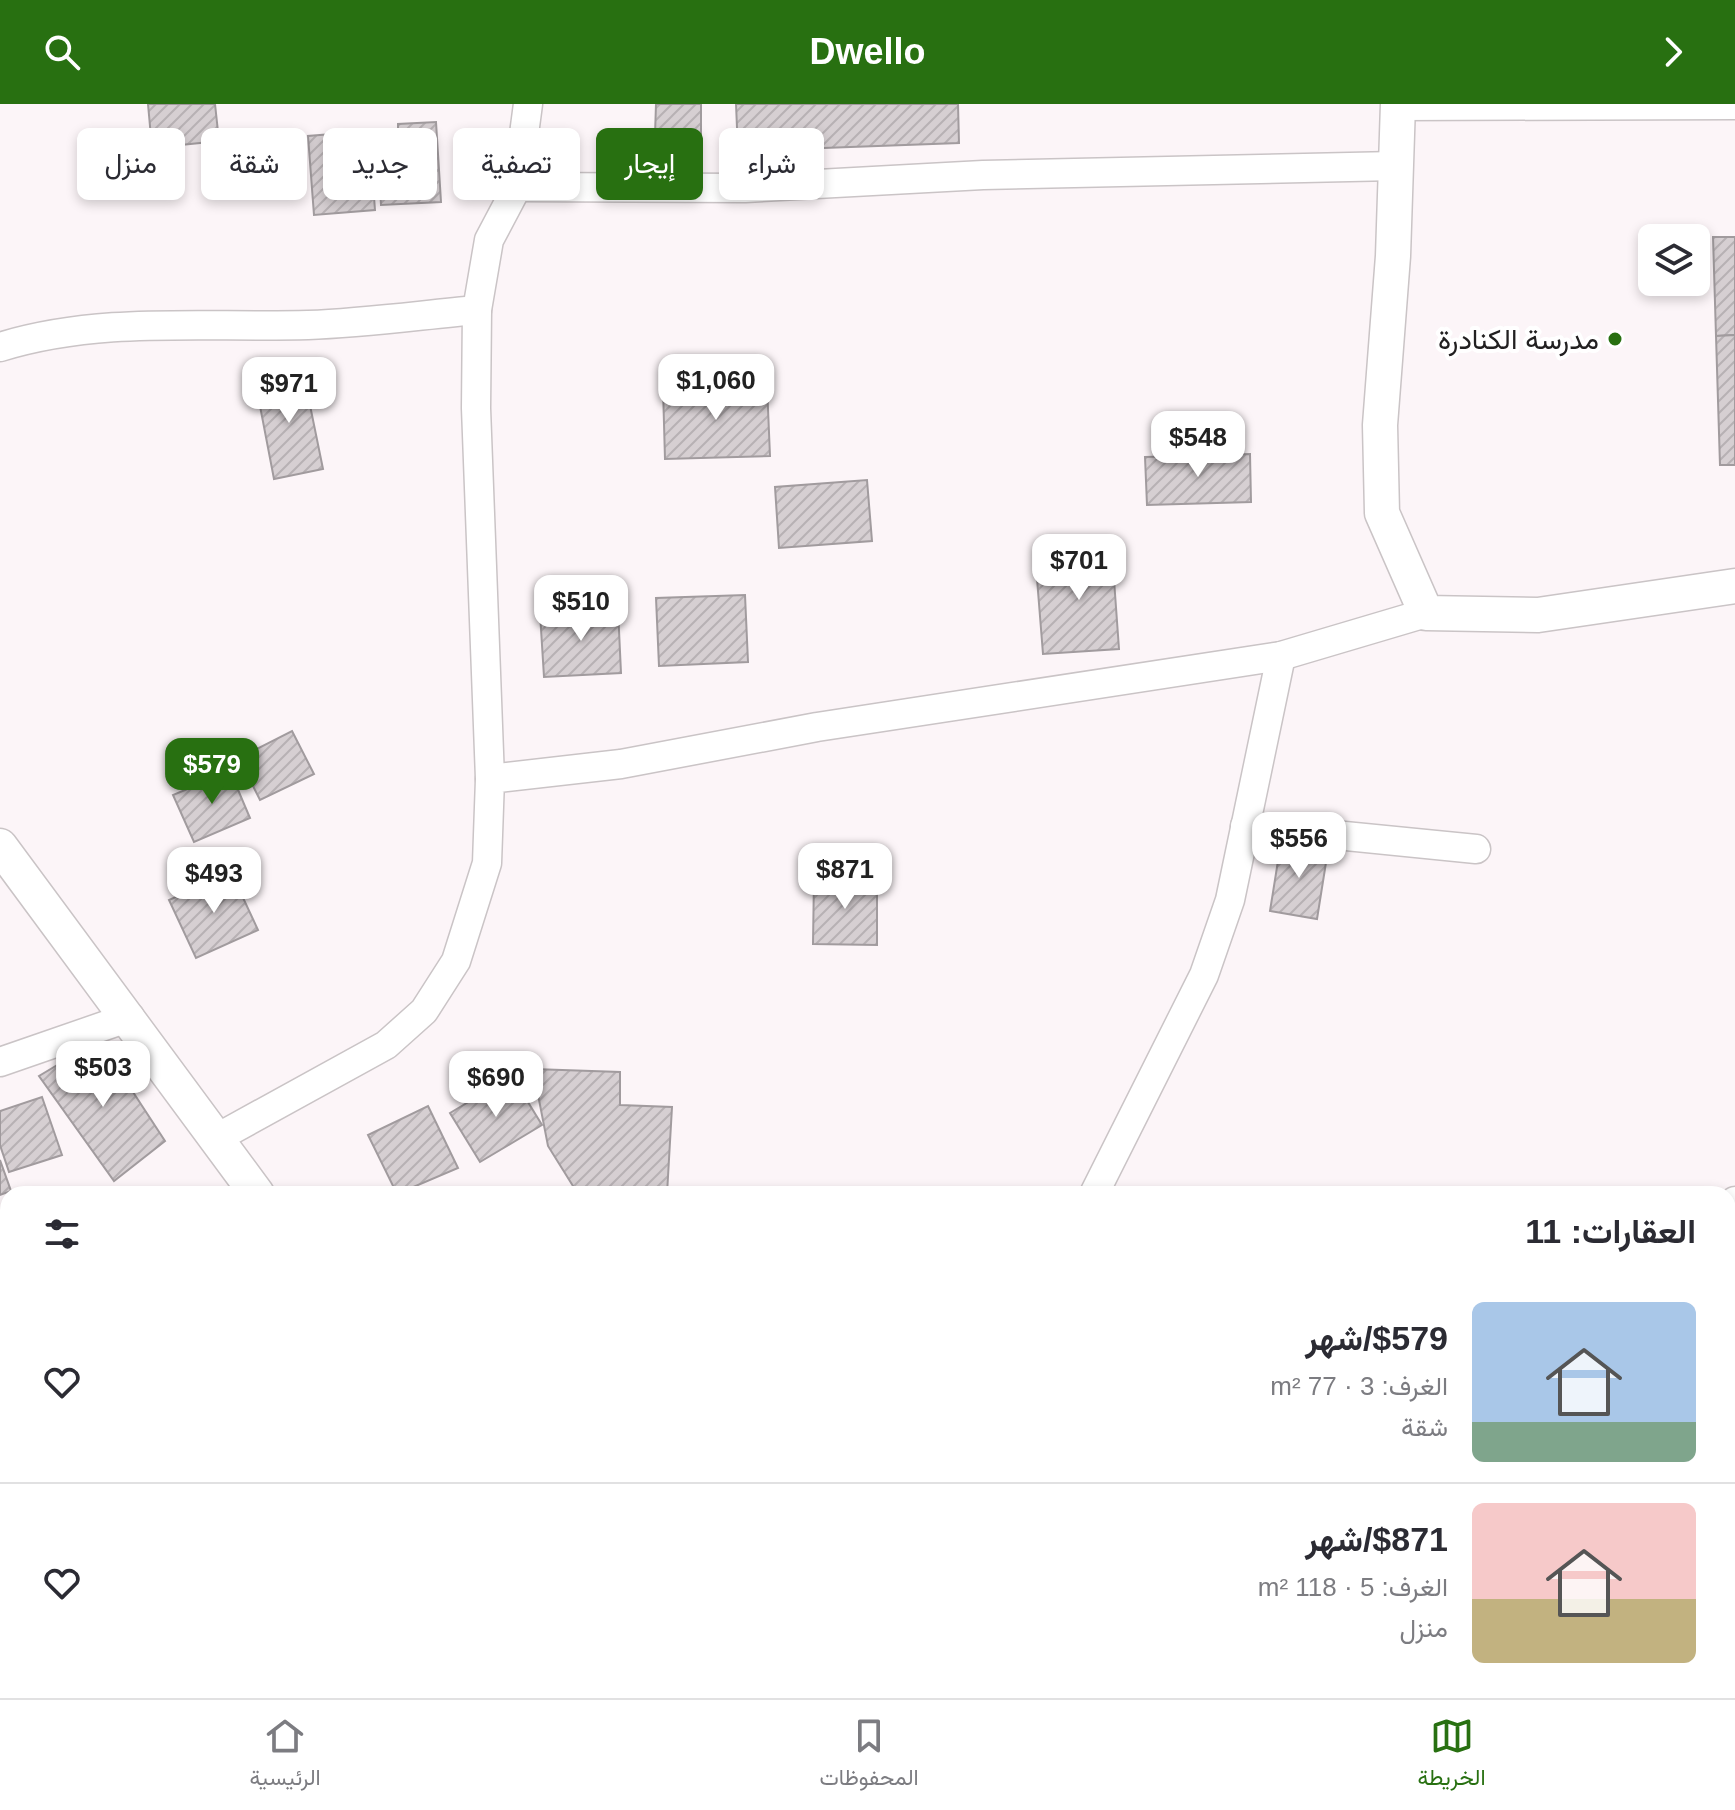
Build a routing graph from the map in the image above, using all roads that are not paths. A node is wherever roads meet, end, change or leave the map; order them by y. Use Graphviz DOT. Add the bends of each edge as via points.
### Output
graph roads {
  1 [pos="528,104"];
  2 [pos="1398,105"];
  3 [pos="1735,105"];
  4 [pos="525,128"];
  5 [pos="1395,166"];
  6 [pos="580,187"];
  7 [pos="510,200"];
  8 [pos="477,310"];
  9 [pos="0,347"];
  10 [pos="1735,586"];
  11 [pos="1426,613"];
  12 [pos="1281,656"];
  13 [pos="490,779"];
  14 [pos="1245,826"];
  15 [pos="0,846"];
  16 [pos="1476,849"];
  17 [pos="130,1017"];
  18 [pos="0,1062"];
  19 [pos="217,1138"];
  20 [pos="251,1186"];
  21 [pos="1098,1186"];
  1 -- 4 [label="street"];
  2 -- 3 [label="street"];
  2 -- 5 [label="street"];
  5 -- 6 [label="street" via="983,175 745,188"];
  5 -- 11 [label="street" via="1380,425 1382,513"];
  7 -- 8 [label="street" via="489,240"];
  8 -- 9 [label="street" via="308,325 149,325 47,333"];
  8 -- 13 [label="street"];
  10 -- 11 [label="street" via="1538,615"];
  11 -- 12 [label="street"];
  12 -- 13 [label="street" via="817,727 621,764"];
  12 -- 14 [label="street"];
  13 -- 19 [label="street" via="487,863 456,961 424,1011 386,1045"];
  14 -- 16 [label="street"];
  14 -- 21 [label="street" via="1230,900 1204,975"];
  15 -- 17 [label="street"];
  17 -- 18 [label="street"];
  17 -- 19 [label="street"];
  19 -- 20 [label="street"];
}
